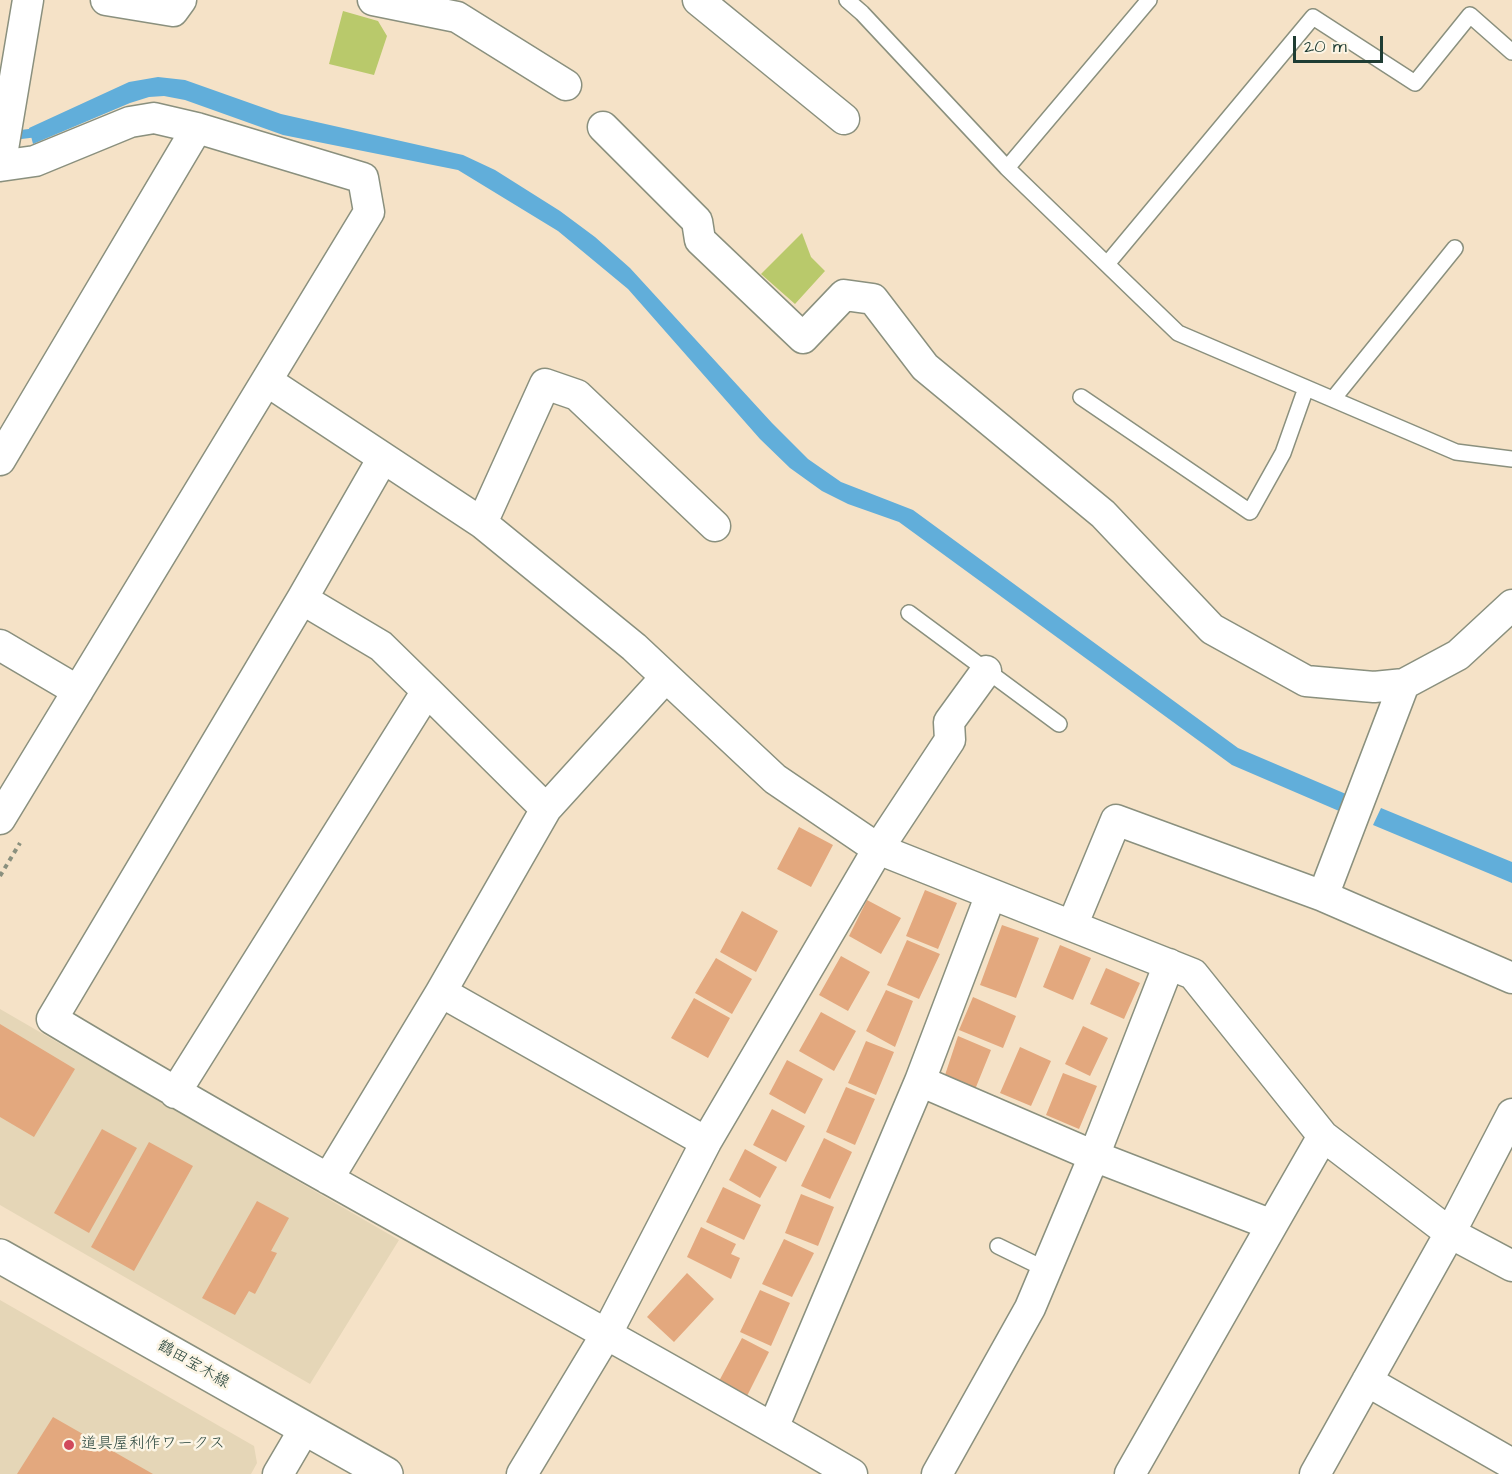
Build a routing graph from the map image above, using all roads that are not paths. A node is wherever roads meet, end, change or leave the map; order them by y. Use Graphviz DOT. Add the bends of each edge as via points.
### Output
graph roads {
  1 [pos="28,0"];
  2 [pos="106,0"];
  3 [pos="181,0"];
  4 [pos="373,0"];
  5 [pos="698,0"];
  6 [pos="847,0"];
  7 [pos="1149,0"];
  8 [pos="1512,52"];
  9 [pos="566,85"];
  10 [pos="844,119"];
  11 [pos="603,127"];
  12 [pos="196,128"];
  13 [pos="1,157"];
  14 [pos="1007,168"];
  15 [pos="1455,248"];
  16 [pos="1107,264"];
  17 [pos="267,381"];
  18 [pos="1306,388"];
  19 [pos="1081,397"];
  20 [pos="1333,399"];
  21 [pos="383,458"];
  22 [pos="1512,459"];
  23 [pos="0,460"];
  24 [pos="482,523"];
  25 [pos="715,526"];
  26 [pos="302,599"];
  27 [pos="1512,605"];
  28 [pos="909,613"];
  29 [pos="0,645"];
  30 [pos="986,671"];
  31 [pos="666,677"];
  32 [pos="1404,684"];
  33 [pos="78,691"];
  34 [pos="427,691"];
  35 [pos="1059,724"];
  36 [pos="546,809"];
  37 [pos="0,819"];
  38 [pos="878,849"];
  39 [pos="991,894"];
  40 [pos="1323,896"];
  41 [pos="1072,926"];
  42 [pos="1169,964"];
  43 [pos="1512,978"];
  44 [pos="441,992"];
  45 [pos="920,1081"];
  46 [pos="175,1093"];
  47 [pos="1512,1114"];
  48 [pos="1323,1136"];
  49 [pos="706,1142"];
  50 [pos="1094,1156"];
  51 [pos="328,1179"];
  52 [pos="1272,1225"];
  53 [pos="1450,1233"];
  54 [pos="998,1246"];
  55 [pos="0,1256"];
  56 [pos="1512,1266"];
  57 [pos="1047,1270"];
  58 [pos="607,1333"];
  59 [pos="1367,1381"];
  60 [pos="305,1428"];
  61 [pos="773,1428"];
  62 [pos="1512,1464"];
  63 [pos="278,1474"];
  64 [pos="386,1474"];
  65 [pos="522,1474"];
  66 [pos="852,1474"];
  67 [pos="937,1474"];
  68 [pos="1130,1474"];
  69 [pos="1315,1474"];
  1 -- 13 [label="street"];
  2 -- 3 [label="street" via="173,11"];
  4 -- 9 [label="street" via="457,17"];
  5 -- 10 [label="street"];
  6 -- 14 [label="lane"];
  7 -- 14 [label="lane"];
  8 -- 16 [label="lane" via="1470,15 1415,83 1313,17"];
  11 -- 32 [label="street" via="697,221 700,240 802,338 844,295 873,299 925,367 1103,514 1212,629 1306,681 1374,687"];
  12 -- 13 [label="street" via="154,118 130,122 35,161"];
  12 -- 17 [label="street" via="363,178 369,212"];
  12 -- 23 [label="street"];
  14 -- 16 [label="lane"];
  15 -- 20 [label="lane"];
  16 -- 18 [label="lane" via="1178,333"];
  17 -- 21 [label="street"];
  17 -- 33 [label="street"];
  18 -- 19 [label="lane" via="1283,453 1250,512"];
  18 -- 20 [label="lane"];
  20 -- 22 [label="lane" via="1456,452"];
  21 -- 24 [label="street"];
  21 -- 26 [label="street"];
  24 -- 25 [label="street" via="545,384 577,395"];
  24 -- 31 [label="street"];
  26 -- 34 [label="street" via="381,646"];
  26 -- 46 [label="street" via="52,1019"];
  27 -- 32 [label="street" via="1458,655"];
  28 -- 30 [label="lane"];
  29 -- 33 [label="street"];
  30 -- 35 [label="lane"];
  30 -- 38 [label="street" via="949,722 950,740"];
  31 -- 36 [label="street"];
  31 -- 38 [label="street" via="775,779"];
  32 -- 40 [label="street"];
  33 -- 37 [label="street"];
  34 -- 36 [label="street"];
  34 -- 46 [label="street"];
  36 -- 44 [label="street"];
  38 -- 39 [label="street"];
  38 -- 49 [label="street"];
  39 -- 41 [label="street"];
  39 -- 45 [label="street"];
  40 -- 41 [label="street" via="1116,820"];
  40 -- 43 [label="street"];
  41 -- 42 [label="street"];
  42 -- 48 [label="street" via="1193,974"];
  42 -- 50 [label="street"];
  44 -- 49 [label="street"];
  44 -- 51 [label="street"];
  45 -- 50 [label="street"];
  45 -- 61 [label="street"];
  46 -- 51 [label="street"];
  47 -- 53 [label="street"];
  48 -- 52 [label="street"];
  48 -- 53 [label="street"];
  49 -- 58 [label="street"];
  50 -- 52 [label="street"];
  50 -- 57 [label="street"];
  51 -- 58 [label="street"];
  52 -- 68 [label="street"];
  53 -- 56 [label="street"];
  53 -- 59 [label="street"];
  54 -- 57 [label="lane"];
  55 -- 60 [label="street, 鶴田宝木線"];
  57 -- 67 [label="street" via="1030,1308"];
  58 -- 61 [label="street"];
  58 -- 65 [label="street"];
  59 -- 62 [label="street"];
  59 -- 69 [label="street"];
  60 -- 63 [label="street"];
  60 -- 64 [label="street, 鶴田宝木線"];
  61 -- 66 [label="street"];
}
